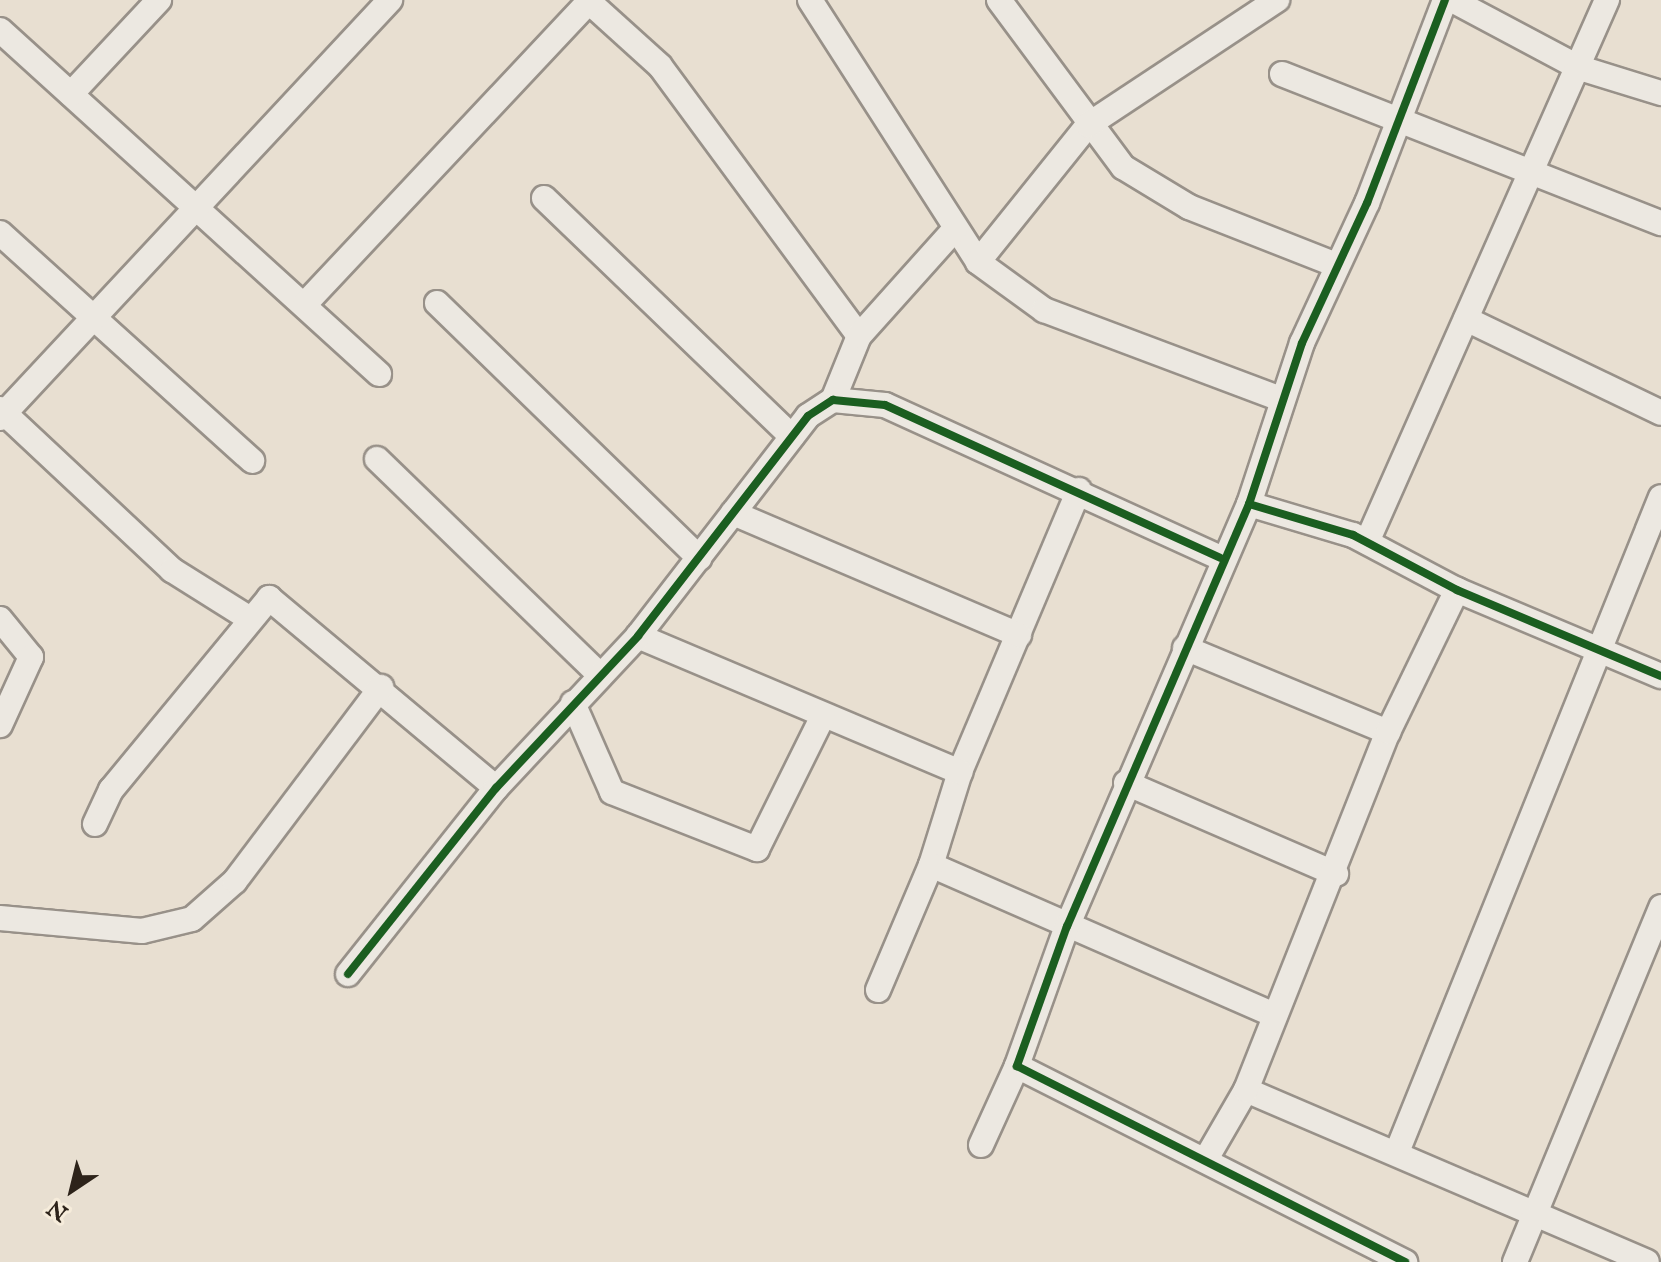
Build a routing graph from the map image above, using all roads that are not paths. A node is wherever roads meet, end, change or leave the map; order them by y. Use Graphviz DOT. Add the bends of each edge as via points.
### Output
graph roads {
  1 [pos="159,0"];
  2 [pos="390,0"];
  3 [pos="810,0"];
  4 [pos="1277,0"];
  5 [pos="1445,0"];
  6 [pos="1452,0"];
  7 [pos="1607,0"];
  8 [pos="588,1"];
  9 [pos="1004,2"];
  10 [pos="0,30"];
  11 [pos="1580,68"];
  12 [pos="1282,74"];
  13 [pos="1661,93"];
  14 [pos="71,94"];
  15 [pos="1400,122"];
  16 [pos="1088,125"];
  17 [pos="1533,175"];
  18 [pos="544,198"];
  19 [pos="199,210"];
  20 [pos="1661,223"];
  21 [pos="955,229"];
  22 [pos="0,233"];
  23 [pos="978,262"];
  24 [pos="1334,264"];
  25 [pos="437,303"];
  26 [pos="305,304"];
  27 [pos="1466,319"];
  28 [pos="94,321"];
  29 [pos="859,336"];
  30 [pos="379,374"];
  31 [pos="1281,399"];
  32 [pos="833,400"];
  33 [pos="1661,413"];
  34 [pos="2,414"];
  35 [pos="792,437"];
  36 [pos="377,459"];
  37 [pos="252,461"];
  38 [pos="1079,490"];
  39 [pos="1661,497"];
  40 [pos="1249,504"];
  41 [pos="733,513"];
  42 [pos="1367,542"];
  43 [pos="699,558"];
  44 [pos="1220,558"];
  45 [pos="1457,590"];
  46 [pos="0,619"];
  47 [pos="250,619"];
  48 [pos="1019,635"];
  49 [pos="638,636"];
  50 [pos="1185,648"];
  51 [pos="1601,654"];
  52 [pos="600,675"];
  53 [pos="1661,676"];
  54 [pos="381,687"];
  55 [pos="573,703"];
  56 [pos="823,716"];
  57 [pos="0,725"];
  58 [pos="1388,732"];
  59 [pos="960,772"];
  60 [pos="1126,783"];
  61 [pos="496,788"];
  62 [pos="95,824"];
  63 [pos="931,865"];
  64 [pos="1336,874"];
  65 [pos="1661,907"];
  66 [pos="0,918"];
  67 [pos="1067,926"];
  68 [pos="348,974"];
  69 [pos="878,990"];
  70 [pos="1274,1015"];
  71 [pos="1017,1066"];
  72 [pos="1246,1090"];
  73 [pos="981,1145"];
  74 [pos="1397,1152"];
  75 [pos="1206,1159"];
  76 [pos="1536,1212"];
  77 [pos="1405,1262"];
  78 [pos="1515,1262"];
  79 [pos="1647,1262"];
  1 -- 14 [label="street"];
  2 -- 19 [label="street"];
  3 -- 21 [label="street"];
  4 -- 16 [label="street"];
  5 -- 15 [label="street"];
  6 -- 11 [label="street"];
  7 -- 11 [label="street"];
  8 -- 26 [label="street"];
  8 -- 29 [label="street" via="660,66"];
  9 -- 16 [label="street"];
  10 -- 14 [label="street"];
  11 -- 13 [label="street"];
  11 -- 17 [label="street"];
  12 -- 15 [label="street"];
  14 -- 19 [label="street"];
  15 -- 17 [label="street"];
  15 -- 24 [label="street"];
  16 -- 23 [label="street"];
  16 -- 24 [label="street" via="1123,167 1155,189"];
  17 -- 20 [label="street"];
  17 -- 27 [label="street"];
  18 -- 35 [label="street"];
  19 -- 26 [label="street"];
  19 -- 28 [label="street"];
  21 -- 23 [label="street"];
  21 -- 29 [label="street"];
  22 -- 28 [label="street"];
  23 -- 31 [label="street" via="1044,310"];
  24 -- 31 [label="street"];
  25 -- 43 [label="street"];
  26 -- 30 [label="street"];
  27 -- 33 [label="street"];
  27 -- 42 [label="street"];
  28 -- 34 [label="street"];
  28 -- 37 [label="street"];
  29 -- 32 [label="street"];
  31 -- 40 [label="street"];
  32 -- 35 [label="street"];
  32 -- 38 [label="street" via="885,405"];
  34 -- 47 [label="street" via="172,570"];
  35 -- 41 [label="street"];
  36 -- 52 [label="street"];
  38 -- 44 [label="street"];
  38 -- 48 [label="street"];
  39 -- 51 [label="street"];
  40 -- 42 [label="street"];
  40 -- 44 [label="street"];
  41 -- 43 [label="street"];
  41 -- 48 [label="street"];
  42 -- 45 [label="street"];
  43 -- 49 [label="street"];
  44 -- 50 [label="street"];
  45 -- 51 [label="street"];
  45 -- 58 [label="street"];
  46 -- 57 [label="street" via="31,657"];
  47 -- 54 [label="street" via="269,598 290,608"];
  47 -- 62 [label="street" via="111,790"];
  48 -- 59 [label="street"];
  49 -- 52 [label="street"];
  49 -- 56 [label="street"];
  50 -- 58 [label="street"];
  50 -- 60 [label="street"];
  51 -- 53 [label="street"];
  51 -- 74 [label="street"];
  52 -- 55 [label="street"];
  54 -- 61 [label="street"];
  54 -- 66 [label="street" via="235,881 192,919 142,931"];
  55 -- 56 [label="street" via="612,792 757,849"];
  55 -- 61 [label="street"];
  56 -- 59 [label="street"];
  58 -- 64 [label="street"];
  59 -- 63 [label="street"];
  60 -- 64 [label="street"];
  60 -- 67 [label="street"];
  61 -- 68 [label="street"];
  63 -- 67 [label="street"];
  63 -- 69 [label="street"];
  64 -- 70 [label="street"];
  65 -- 76 [label="street"];
  67 -- 70 [label="street"];
  67 -- 71 [label="street"];
  70 -- 72 [label="street"];
  71 -- 73 [label="street"];
  71 -- 75 [label="street"];
  72 -- 74 [label="street"];
  72 -- 75 [label="street"];
  74 -- 76 [label="street"];
  75 -- 77 [label="street"];
  76 -- 78 [label="street"];
  76 -- 79 [label="street"];
}
